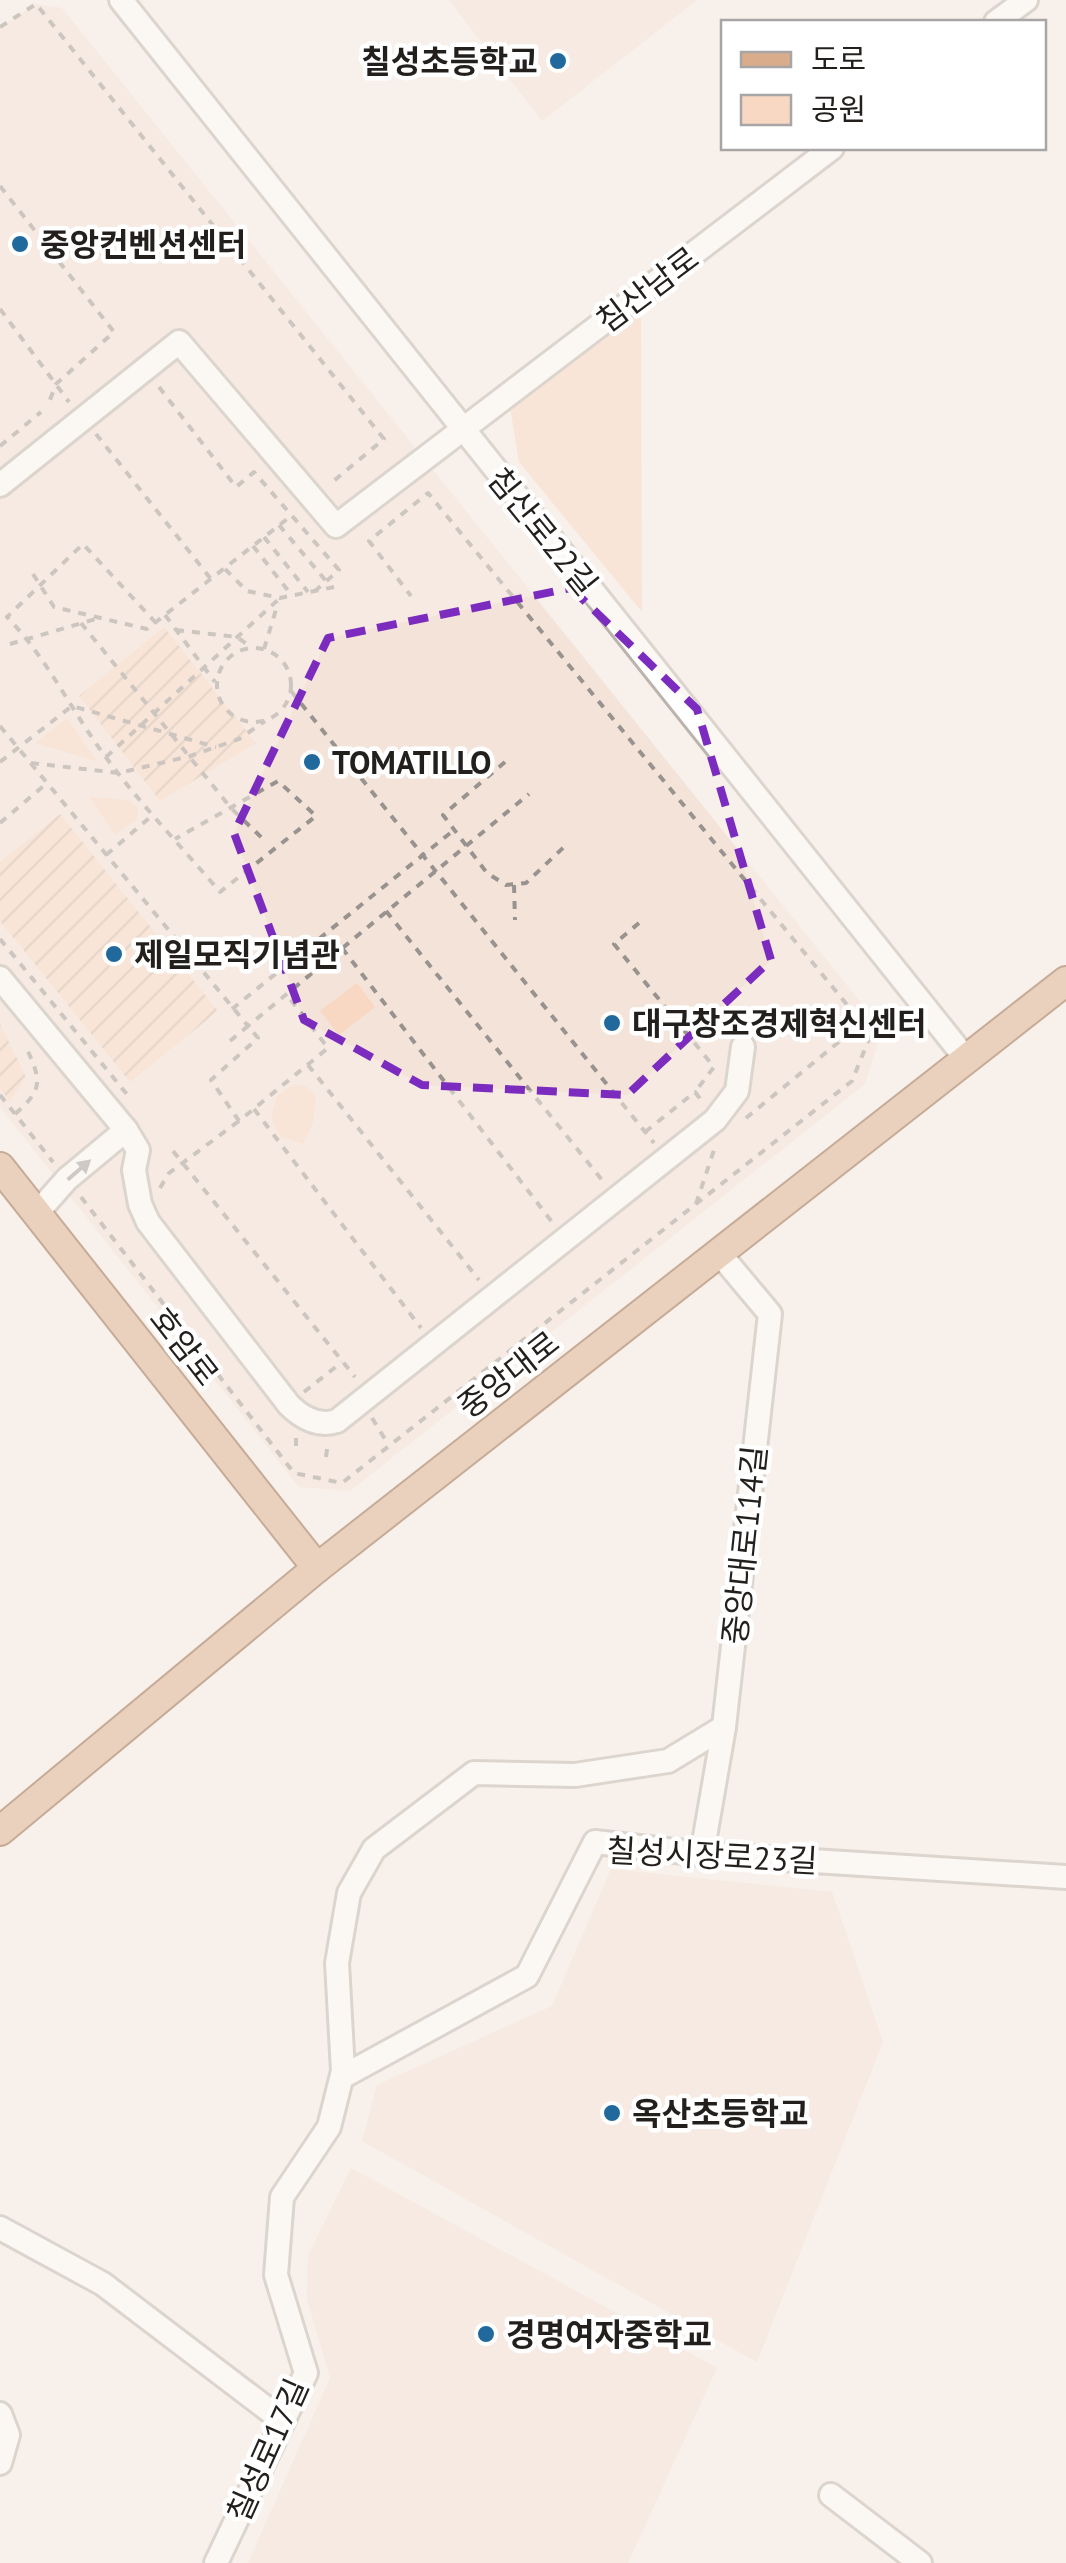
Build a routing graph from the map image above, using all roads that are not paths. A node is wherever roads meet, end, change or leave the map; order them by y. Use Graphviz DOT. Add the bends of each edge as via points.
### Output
graph roads {
  1 [pos="121,0"];
  2 [pos="1026,0"];
  3 [pos="999,20"];
  4 [pos="829,150"];
  5 [pos="462,430"];
  6 [pos="0,486"];
  7 [pos="0,978"];
  8 [pos="1066,981"];
  9 [pos="743,1047"];
  10 [pos="966,1060"];
  11 [pos="126,1130"];
  12 [pos="0,1168"];
  13 [pos="36,1214"];
  14 [pos="719,1254"];
  15 [pos="317,1568"];
  16 [pos="724,1727"];
  17 [pos="0,1831"];
  18 [pos="702,1854"];
  19 [pos="1066,1877"];
  20 [pos="342,2077"];
  21 [pos="0,2228"];
  22 [pos="0,2414"];
  23 [pos="283,2422"];
  24 [pos="0,2463"];
  25 [pos="831,2495"];
  26 [pos="216,2563"];
  27 [pos="920,2563"];
  1 -- 5 [label="street, 침산로22길"];
  2 -- 3 [label="street"];
  4 -- 5 [label="street, 침산남로"];
  5 -- 6 [label="street, 침산남로" via="336,526 179,342"];
  5 -- 10 [label="street, 침산로22길"];
  7 -- 11 [label="street"];
  8 -- 10 [label="main road, 중앙대로"];
  9 -- 11 [label="street" via="736,1091 715,1120 327,1424 300,1417 144,1213 134,1170 138,1150"];
  10 -- 14 [label="main road, 중앙대로"];
  13 -- 11 [label="street, one-way"];
  12 -- 13 [label="main road, 호암로"];
  13 -- 15 [label="main road, 호암로"];
  14 -- 15 [label="main road, 중앙대로"];
  14 -- 16 [label="street, 중앙대로114길" via="770,1314"];
  15 -- 17 [label="main road, 중앙대로"];
  16 -- 18 [label="street, 중앙대로114길"];
  16 -- 20 [label="street, 칠성로17길" via="668,1761 575,1775 474,1773 374,1849 349,1894 336,1963"];
  18 -- 19 [label="street, 칠성시장로23길"];
  18 -- 20 [label="street, 칠성시장로23길" via="595,1842 527,1976"];
  20 -- 23 [label="street, 칠성로17길" via="328,2126 282,2196 276,2275 306,2373"];
  21 -- 23 [label="street" via="103,2284"];
  22 -- 24 [label="street" via="8,2436"];
  23 -- 26 [label="street, 칠성로17길"];
  25 -- 27 [label="street"];
}
